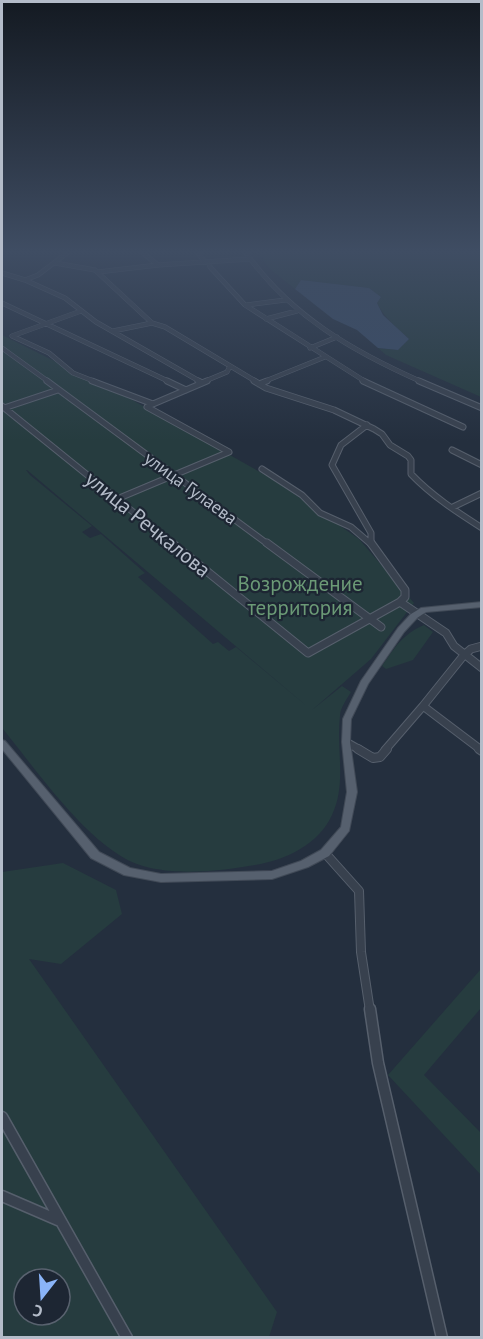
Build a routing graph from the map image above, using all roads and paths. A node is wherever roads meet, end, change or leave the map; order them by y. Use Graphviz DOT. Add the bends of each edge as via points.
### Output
graph roads {
  1 [pos="28,315"];
  2 [pos="67,315"];
  3 [pos="88,315"];
  4 [pos="144,315"];
  5 [pos="261,315"];
  6 [pos="280,315"];
  7 [pos="304,315"];
  8 [pos="266,319"];
  9 [pos="44,323"];
  10 [pos="152,323"];
  11 [pos="113,331"];
  12 [pos="338,337"];
  13 [pos="2,348"];
  14 [pos="310,348"];
  15 [pos="325,357"];
  16 [pos="230,368"];
  17 [pos="202,382"];
  18 [pos="259,384"];
  19 [pos="58,390"];
  20 [pos="186,390"];
  21 [pos="153,404"];
  22 [pos="3,407"];
  23 [pos="482,408"];
  24 [pos="367,425"];
  25 [pos="463,428"];
  26 [pos="453,450"];
  27 [pos="482,465"];
  28 [pos="262,469"];
  29 [pos="174,475"];
  30 [pos="482,493"];
  31 [pos="117,499"];
  32 [pos="453,507"];
  33 [pos="482,528"];
  34 [pos="371,543"];
  35 [pos="400,602"];
  36 [pos="482,604"];
  37 [pos="417,614"];
  38 [pos="368,618"];
  39 [pos="381,627"];
  40 [pos="482,646"];
  41 [pos="464,655"];
  42 [pos="482,668"];
  43 [pos="423,706"];
  44 [pos="346,742"];
  45 [pos="2,743"];
  46 [pos="482,751"];
  47 [pos="325,853"];
  48 [pos="2,1117"];
  49 [pos="2,1196"];
  50 [pos="61,1221"];
  51 [pos="127,1338"];
  52 [pos="442,1338"];
  1 -- 9 [label="street"];
  2 -- 9 [label="street"];
  3 -- 11 [label="street"];
  4 -- 10 [label="street"];
  5 -- 8 [label="street"];
  6 -- 8 [label="street"];
  7 -- 12 [label="street"];
  8 -- 14 [label="street"];
  9 -- 20 [label="street"];
  9 -- 21 [label="street" via="12,336 49,353 82,378"];
  10 -- 11 [label="street"];
  10 -- 16 [label="street"];
  11 -- 17 [label="street"];
  12 -- 14 [label="street"];
  12 -- 23 [label="street" via="390,367"];
  13 -- 19 [label="street, улица Гулаева"];
  14 -- 15 [label="street"];
  15 -- 18 [label="street"];
  15 -- 25 [label="street" via="369,384"];
  16 -- 17 [label="street"];
  16 -- 18 [label="street"];
  17 -- 20 [label="street"];
  18 -- 24 [label="street"];
  19 -- 22 [label="street"];
  19 -- 29 [label="street, улица Гулаева"];
  20 -- 21 [label="street"];
  21 -- 29 [label="street" via="147,407 229,452"];
  22 -- 31 [label="street, улица Речкалова"];
  24 -- 32 [label="street" via="408,456 411,474"];
  24 -- 34 [label="street" via="341,445 332,465 371,533"];
  26 -- 27 [label="street"];
  28 -- 34 [label="street" via="302,495 320,513 351,527"];
  29 -- 31 [label="street"];
  29 -- 38 [label="street, улица Гулаева"];
  30 -- 32 [label="street"];
  31 -- 38 [label="street, улица Речкалова" via="308,653"];
  32 -- 33 [label="street"];
  34 -- 35 [label="street" via="405,590"];
  35 -- 37 [label="street"];
  35 -- 38 [label="street, улица Речкалова"];
  36 -- 37 [label="main road"];
  37 -- 41 [label="street" via="446,633"];
  37 -- 44 [label="main road" via="401,630 360,690 347,720"];
  38 -- 39 [label="street, улица Гулаева"];
  40 -- 41 [label="street"];
  41 -- 42 [label="street"];
  41 -- 43 [label="street"];
  43 -- 44 [label="street" via="380,757 373,758"];
  43 -- 46 [label="street"];
  44 -- 47 [label="main road" via="352,792 346,828"];
  45 -- 47 [label="main road" via="95,855 128,872 161,878 272,874"];
  47 -- 52 [label="street" via="359,891 361,952 378,1063"];
  48 -- 50 [label="street"];
  49 -- 50 [label="street"];
  50 -- 51 [label="street"];
}
